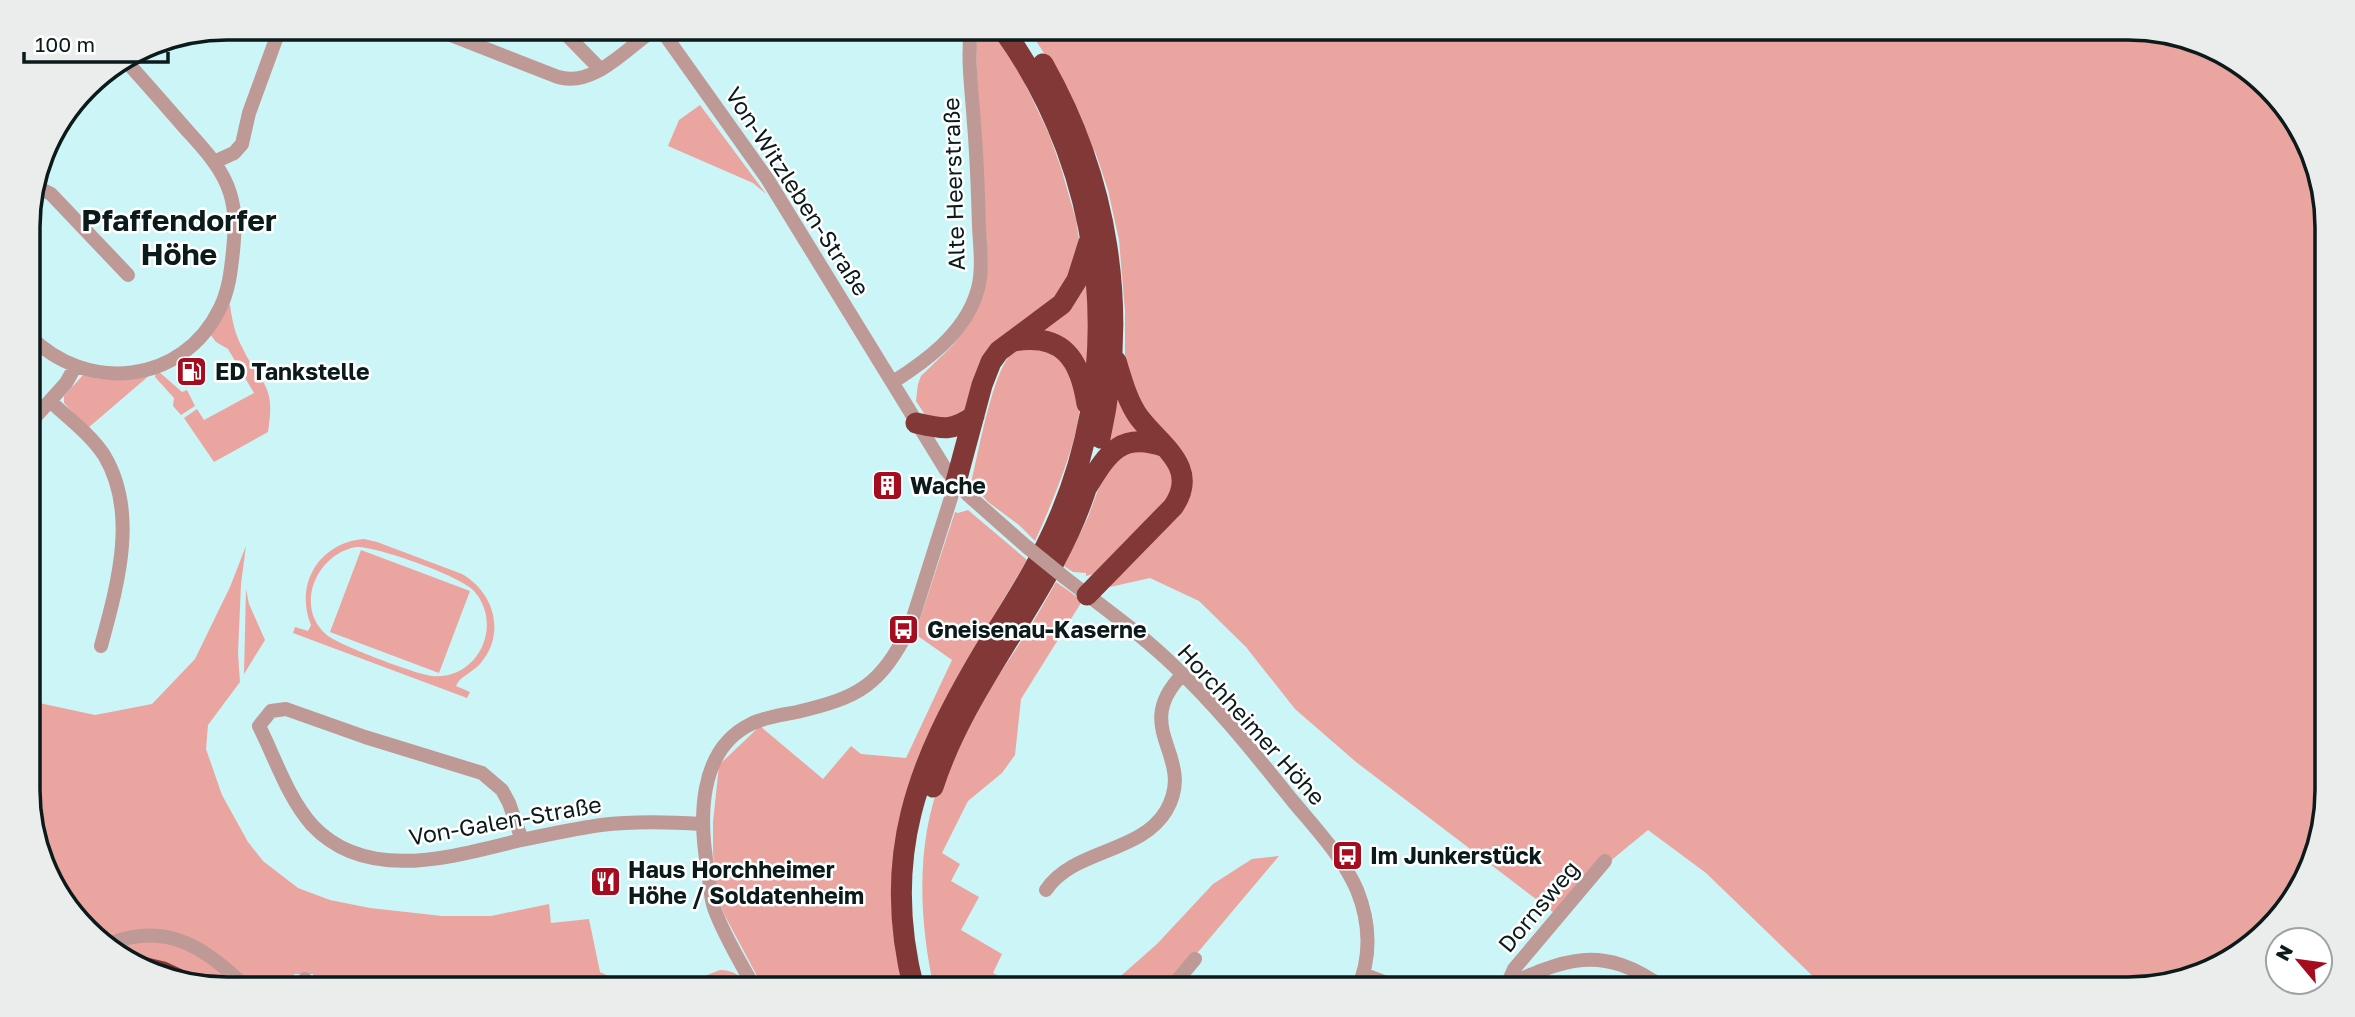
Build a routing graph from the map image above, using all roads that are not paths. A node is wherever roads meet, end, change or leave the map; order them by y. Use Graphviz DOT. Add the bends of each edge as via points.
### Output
graph roads {
  1 [pos="275,41"];
  2 [pos="466,41"];
  3 [pos="573,41"];
  4 [pos="640,41"];
  5 [pos="661,41"];
  6 [pos="971,41"];
  7 [pos="1010,41"];
  8 [pos="1027,41"];
  9 [pos="131,67"];
  10 [pos="600,69"];
  11 [pos="214,162"];
  12 [pos="44,191"];
  13 [pos="1091,233"];
  14 [pos="128,275"];
  15 [pos="1014,341"];
  16 [pos="41,345"];
  17 [pos="1113,353"];
  18 [pos="75,366"];
  19 [pos="893,382"];
  20 [pos="50,401"];
  21 [pos="41,411"];
  22 [pos="974,416"];
  23 [pos="1089,422"];
  24 [pos="916,424"];
  25 [pos="1165,447"];
  26 [pos="956,482"];
  27 [pos="1087,487"];
  28 [pos="1087,595"];
  29 [pos="101,646"];
  30 [pos="1182,674"];
  31 [pos="702,824"];
  32 [pos="522,840"];
  33 [pos="1605,861"];
  34 [pos="1045,890"];
  35 [pos="119,941"];
  36 [pos="1195,959"];
  37 [pos="1363,974"];
  38 [pos="1369,976"];
  39 [pos="1511,976"];
  40 [pos="1530,976"];
  41 [pos="1647,976"];
  42 [pos="234,977"];
  43 [pos="748,977"];
  44 [pos="912,977"];
  45 [pos="926,977"];
  46 [pos="1180,977"];
  1 -- 11 [label="street" via="242,144"];
  2 -- 10 [label="street" via="564,79 584,78"];
  3 -- 10 [label="street"];
  4 -- 10 [label="street"];
  5 -- 19 [label="street, Von-Witzleben-Straße" via="768,180"];
  6 -- 19 [label="street, Alte Heerstraße" via="979,286 949,338"];
  7 -- 13 [label="highway" via="1058,126"];
  8 -- 17 [label="highway" via="1062,99 1094,183 1110,262"];
  9 -- 11 [label="street"];
  11 -- 18 [label="street" via="228,187 235,219 227,292 209,327 185,351 150,369 104,374"];
  12 -- 14 [label="street"];
  13 -- 15 [label="highway" via="1081,270 1067,296 1055,311"];
  13 -- 23 [label="highway" via="1099,325"];
  15 -- 22 [label="highway" via="991,362"];
  15 -- 23 [label="highway" via="1042,340 1069,354 1083,383"];
  16 -- 18 [label="street"];
  17 -- 25 [label="highway" via="1133,409"];
  17 -- 27 [label="highway" via="1104,422"];
  18 -- 20 [label="street"];
  19 -- 24 [label="street"];
  20 -- 21 [label="street"];
  20 -- 29 [label="street" via="99,449 117,489 121,563"];
  22 -- 24 [label="highway" via="948,429"];
  22 -- 26 [label="highway"];
  23 -- 44 [label="highway" via="1074,481 1052,534 952,708 919,782 906,833 902,878 903,930"];
  24 -- 26 [label="street"];
  25 -- 27 [label="highway" via="1140,441 1118,447"];
  25 -- 28 [label="highway" via="1181,472 1176,502"];
  26 -- 28 [label="street, Horchheimer Höhe, bridge"];
  26 -- 31 [label="street" via="919,604 888,665 855,694 741,730 713,766"];
  27 -- 45 [label="highway" via="1056,559 951,740 930,797 916,888"];
  28 -- 30 [label="street, Horchheimer Höhe"];
  30 -- 34 [label="street" via="1161,709 1161,727 1175,772 1165,812 1150,828 1065,871"];
  30 -- 37 [label="street, Horchheimer Höhe" via="1236,732 1350,876 1367,932"];
  31 -- 32 [label="street, Von-Galen-Straße" via="601,825"];
  31 -- 43 [label="street" via="713,906"];
  32 -- 32 [label="street, Von-Galen-Straße" via="502,790 482,773 286,709 271,711 259,726 310,823 355,853 390,861 437,860"];
  33 -- 39 [label="street, Dornsweg"];
  35 -- 42 [label="street" via="144,935 181,940 207,953"];
  36 -- 46 [label="street"];
  37 -- 38 [label="street"];
  40 -- 41 [label="street" via="1575,960 1624,965"];
}
